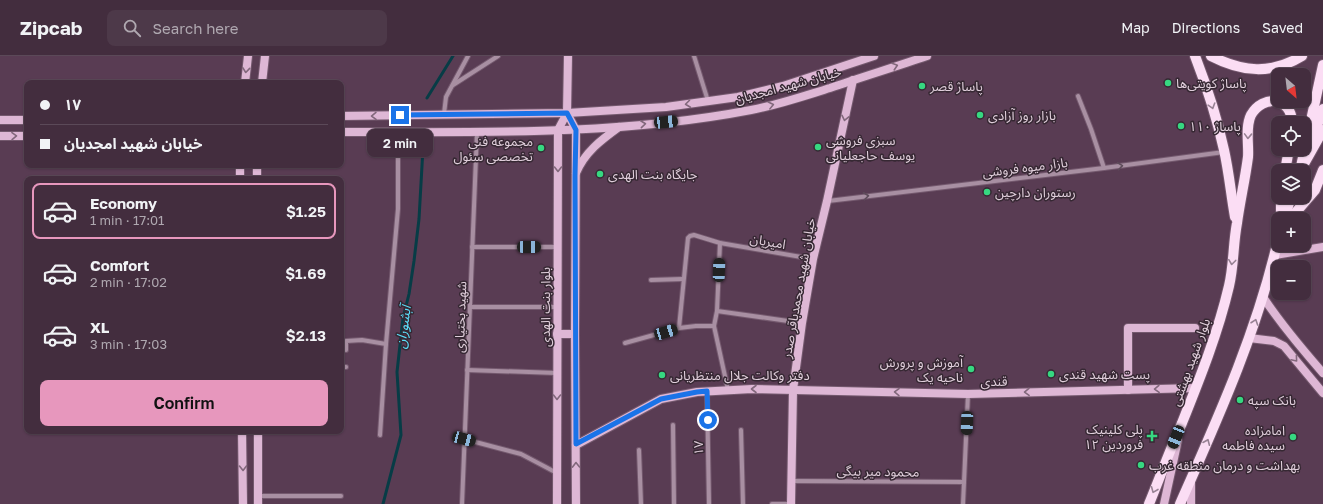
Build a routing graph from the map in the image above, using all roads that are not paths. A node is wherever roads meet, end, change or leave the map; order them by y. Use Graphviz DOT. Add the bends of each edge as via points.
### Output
graph roads {
  1 [pos="248,56"];
  2 [pos="265,56"];
  3 [pos="468,56"];
  4 [pos="498,56"];
  5 [pos="568,56"];
  6 [pos="694,56"];
  7 [pos="874,56"];
  8 [pos="927,56"];
  9 [pos="1195,56"];
  10 [pos="1211,56"];
  11 [pos="1302,56"];
  12 [pos="1323,65"];
  13 [pos="245,80"];
  14 [pos="262,80"];
  15 [pos="853,80"];
  16 [pos="452,85"];
  17 [pos="1078,96"];
  18 [pos="708,102"];
  19 [pos="1323,109"];
  20 [pos="567,113"];
  21 [pos="444,115"];
  22 [pos="344,116"];
  23 [pos="1291,116"];
  24 [pos="0,120"];
  25 [pos="24,120"];
  26 [pos="619,126"];
  27 [pos="558,130"];
  28 [pos="576,130"];
  29 [pos="1323,130"];
  30 [pos="344,132"];
  31 [pos="398,132"];
  32 [pos="477,132"];
  33 [pos="0,136"];
  34 [pos="24,136"];
  35 [pos="1224,152"];
  36 [pos="1302,164"];
  37 [pos="1303,164"];
  38 [pos="1304,164"];
  39 [pos="1104,168"];
  40 [pos="1323,170"];
  41 [pos="575,176"];
  42 [pos="827,201"];
  43 [pos="1296,212"];
  44 [pos="1236,223"];
  45 [pos="720,244"];
  46 [pos="472,247"];
  47 [pos="557,247"];
  48 [pos="1323,247"];
  49 [pos="1275,254"];
  50 [pos="813,259"];
  51 [pos="683,279"];
  52 [pos="651,280"];
  53 [pos="1263,297"];
  54 [pos="470,307"];
  55 [pos="557,307"];
  56 [pos="718,311"];
  57 [pos="802,323"];
  58 [pos="714,326"];
  59 [pos="679,328"];
  60 [pos="1195,328"];
  61 [pos="557,334"];
  62 [pos="575,334"];
  63 [pos="1249,338"];
  64 [pos="386,344"];
  65 [pos="625,344"];
  66 [pos="346,350"];
  67 [pos="467,370"];
  68 [pos="557,373"];
  69 [pos="1323,373"];
  70 [pos="1196,388"];
  71 [pos="728,390"];
  72 [pos="793,390"];
  73 [pos="1128,390"];
  74 [pos="707,391"];
  75 [pos="1323,393"];
  76 [pos="968,394"];
  77 [pos="1181,423"];
  78 [pos="673,425"];
  79 [pos="741,430"];
  80 [pos="242,434"];
  81 [pos="258,434"];
  82 [pos="380,435"];
  83 [pos="464,439"];
  84 [pos="576,444"];
  85 [pos="639,450"];
  86 [pos="557,473"];
  87 [pos="1191,479"];
  88 [pos="791,481"];
  89 [pos="964,482"];
  90 [pos="341,496"];
  91 [pos="258,500"];
  92 [pos="243,504"];
  93 [pos="462,504"];
  94 [pos="557,504"];
  95 [pos="576,504"];
  96 [pos="641,504"];
  97 [pos="674,504"];
  98 [pos="709,504"];
  99 [pos="743,504"];
  100 [pos="772,504"];
  101 [pos="791,504"];
  102 [pos="963,504"];
  103 [pos="1149,504"];
  104 [pos="1164,504"];
  105 [pos="1180,504"];
  106 [pos="1191,504"];
  1 -- 13 [label="main road, one-way"];
  2 -- 14 [label="main road"];
  3 -- 16 [label="street"];
  4 -- 16 [label="street"];
  5 -- 20 [label="main road"];
  6 -- 18 [label="street"];
  7 -- 18 [label="main road, خیابان شهید امجدیان" via="783,86"];
  15 -- 8 [label="main road, خیابان شهید امجدیان, one-way"];
  9 -- 35 [label="main road, one-way" via="1206,84"];
  10 -- 11 [label="main road" via="1230,65 1251,69 1272,68"];
  12 -- 36 [label="main road"];
  26 -- 15 [label="main road, خیابان شهید امجدیان, one-way" via="752,110"];
  15 -- 42 [label="main road, خیابان شهید محمدباقر صدر, one-way"];
  16 -- 21 [label="street" via="446,97"];
  17 -- 39 [label="street"];
  18 -- 20 [label="main road, خیابان شهید امجدیان, one-way"];
  19 -- 37 [label="main road"];
  20 -- 21 [label="main road, خیابان شهید امجدیان"];
  20 -- 27 [label="main road, بلوار بنت الهدی"];
  20 -- 28 [label="main road"];
  21 -- 22 [label="main road, خیابان شهید امجدیان, one-way"];
  23 -- 44 [label="main road, one-way" via="1282,103 1269,101 1255,109 1250,117 1244,187"];
  24 -- 25 [label="main road"];
  26 -- 28 [label="main road, خیابان شهید امجدیان"];
  26 -- 41 [label="main road" via="590,151"];
  27 -- 28 [label="main road, خیابان شهید امجدیان"];
  27 -- 32 [label="main road, خیابان شهید امجدیان"];
  27 -- 47 [label="main road, بلوار بنت الهدی, one-way"];
  28 -- 41 [label="main road"];
  29 -- 38 [label="main road"];
  30 -- 31 [label="main road, خیابان شهید امجدیان"];
  31 -- 32 [label="main road, خیابان شهید امجدیان"];
  31 -- 64 [label="street" via="398,209"];
  32 -- 46 [label="street, شهید بختیاری"];
  33 -- 34 [label="main road, one-way"];
  39 -- 35 [label="street, بازار میوه فروشی, one-way"];
  35 -- 44 [label="main road"];
  42 -- 39 [label="street, بازار میوه فروشی, one-way"];
  40 -- 43 [label="main road" via="1315,190"];
  41 -- 62 [label="main road"];
  42 -- 50 [label="main road, خیابان شهید محمدباقر صدر"];
  44 -- 70 [label="main road, بلوار شهید بهشتی, one-way" via="1230,284"];
  45 -- 50 [label="street, امیریان"];
  45 -- 51 [label="street, امیریان" via="690,236"];
  45 -- 56 [label="street"];
  46 -- 47 [label="street"];
  46 -- 54 [label="street, شهید بختیاری"];
  47 -- 55 [label="main road, بلوار بنت الهدی"];
  48 -- 49 [label="main road"];
  49 -- 53 [label="main road"];
  50 -- 57 [label="main road, خیابان شهید محمدباقر صدر"];
  51 -- 52 [label="street"];
  51 -- 59 [label="street"];
  63 -- 53 [label="main road, one-way"];
  53 -- 69 [label="main road" via="1288,332"];
  54 -- 55 [label="street"];
  54 -- 67 [label="street, شهید بختیاری"];
  55 -- 61 [label="main road, بلوار بنت الهدی"];
  56 -- 57 [label="street"];
  56 -- 58 [label="street"];
  57 -- 72 [label="main road, خیابان شهید محمدباقر صدر"];
  58 -- 59 [label="street"];
  58 -- 71 [label="street"];
  59 -- 65 [label="street"];
  60 -- 73 [label="main road" via="1128,328"];
  61 -- 62 [label="main road"];
  61 -- 68 [label="main road, بلوار بنت الهدی"];
  62 -- 84 [label="main road"];
  63 -- 75 [label="main road, one-way" via="1284,346"];
  87 -- 63 [label="main road, one-way"];
  64 -- 66 [label="street" via="362,340 346,341"];
  64 -- 82 [label="street"];
  67 -- 68 [label="street"];
  67 -- 83 [label="street, شهید بختیاری"];
  68 -- 86 [label="main road, بلوار بنت الهدی, one-way"];
  70 -- 73 [label="main road, قندی, one-way"];
  70 -- 77 [label="main road, بلوار شهید بهشتی"];
  72 -- 71 [label="main road, قندی, one-way"];
  71 -- 74 [label="main road, قندی"];
  76 -- 72 [label="main road, قندی, one-way"];
  72 -- 88 [label="main road, خیابان شهید محمدباقر صدر"];
  73 -- 76 [label="main road, قندی, one-way"];
  74 -- 84 [label="main road, قندی" via="661,399"];
  74 -- 98 [label="street, ۱۷"];
  76 -- 89 [label="street"];
  77 -- 103 [label="main road, بلوار شهید بهشتی, one-way"];
  77 -- 104 [label="main road"];
  78 -- 97 [label="street"];
  79 -- 99 [label="street"];
  80 -- 92 [label="main road, one-way"];
  81 -- 91 [label="main road"];
  83 -- 86 [label="street" via="521,454"];
  83 -- 93 [label="street, شهید بختیاری"];
  95 -- 84 [label="main road, one-way"];
  85 -- 96 [label="street"];
  86 -- 94 [label="main road, بلوار بنت الهدی"];
  87 -- 105 [label="main road"];
  87 -- 106 [label="main road"];
  88 -- 89 [label="street, محمود میر بیگی"];
  88 -- 101 [label="main road, خیابان شهید محمدباقر صدر"];
  89 -- 102 [label="street"];
  90 -- 91 [label="street"];
  100 -- 101 [label="street"];
}
